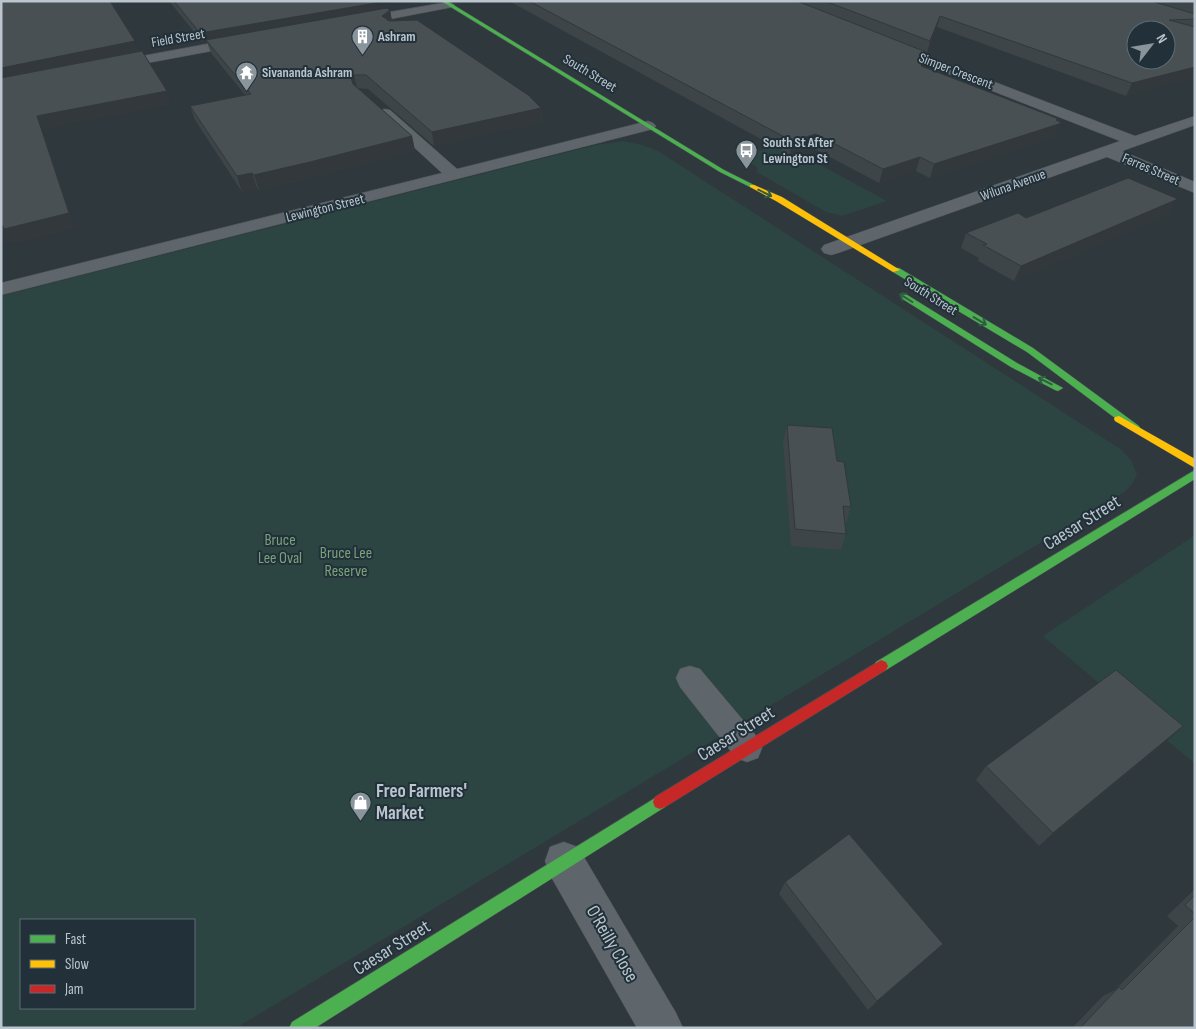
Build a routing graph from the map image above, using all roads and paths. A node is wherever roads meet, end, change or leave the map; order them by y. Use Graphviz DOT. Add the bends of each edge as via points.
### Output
graph roads {
  1 [pos="446,3"];
  2 [pos="367,20"];
  3 [pos="338,25"];
  4 [pos="385,29"];
  5 [pos="261,39"];
  6 [pos="878,41"];
  7 [pos="93,69"];
  8 [pos="376,105"];
  9 [pos="1195,120"];
  10 [pos="648,126"];
  11 [pos="1133,141"];
  12 [pos="1108,151"];
  13 [pos="722,172"];
  14 [pos="454,176"];
  15 [pos="1195,188"];
  16 [pos="755,200"];
  17 [pos="836,248"];
  18 [pos="1,289"];
  19 [pos="896,291"];
  20 [pos="1135,428"];
  21 [pos="1195,464"];
  22 [pos="1195,474"];
  23 [pos="690,678"];
  24 [pos="747,748"];
  25 [pos="564,861"];
  26 [pos="298,1028"];
  27 [pos="661,1028"];
  1 -- 2 [label="street"];
  1 -- 10 [label="main road, South Street"];
  2 -- 3 [label="street"];
  2 -- 4 [label="street" via="376,28"];
  5 -- 7 [label="street, Field Street"];
  6 -- 11 [label="street, Simper Crescent"];
  8 -- 14 [label="street"];
  9 -- 11 [label="street, Wiluna Avenue"];
  10 -- 13 [label="main road, South Street"];
  10 -- 14 [label="street, Lewington Street"];
  11 -- 12 [label="street, Wiluna Avenue"];
  12 -- 15 [label="street, Ferres Street"];
  12 -- 17 [label="street, Wiluna Avenue"];
  13 -- 16 [label="main road, South Street"];
  13 -- 17 [label="main road, South Street, one-way" via="779,199"];
  14 -- 18 [label="street, Lewington Street"];
  17 -- 20 [label="main road, South Street, one-way" via="1030,350"];
  20 -- 19 [label="main road, South Street, one-way" via="1014,365"];
  20 -- 21 [label="main road, South Street"];
  22 -- 24 [label="main road, Caesar Street"];
  23 -- 24 [label="lane"];
  24 -- 25 [label="main road, Caesar Street"];
  25 -- 26 [label="main road, Caesar Street"];
  25 -- 27 [label="street, O'Reilly Close"];
}
